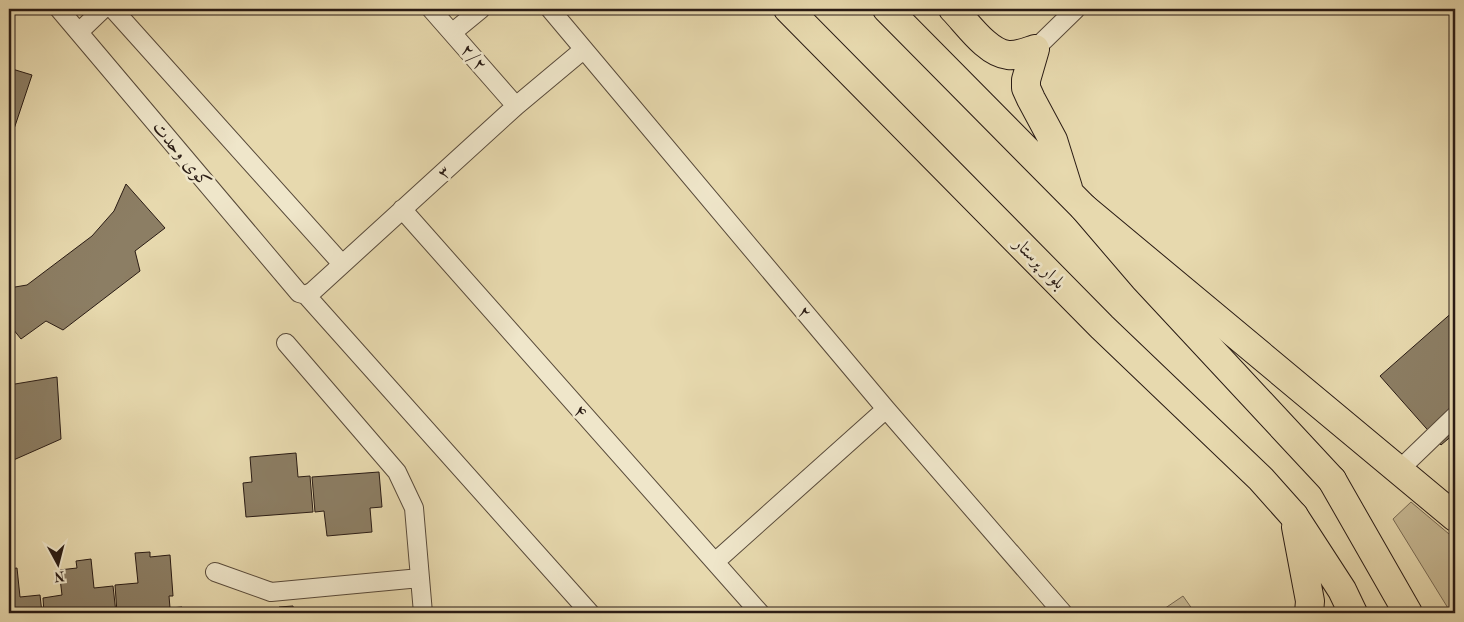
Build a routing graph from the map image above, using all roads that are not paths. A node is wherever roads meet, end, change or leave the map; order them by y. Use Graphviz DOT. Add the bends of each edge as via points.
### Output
graph roads {
  1 [pos="59,9"];
  2 [pos="103,9"];
  3 [pos="113,9"];
  4 [pos="431,9"];
  5 [pos="481,9"];
  6 [pos="550,9"];
  7 [pos="887,9"];
  8 [pos="953,9"];
  9 [pos="1076,9"];
  10 [pos="792,11"];
  11 [pos="79,32"];
  12 [pos="452,32"];
  13 [pos="1035,49"];
  14 [pos="583,50"];
  15 [pos="516,106"];
  16 [pos="1077,200"];
  17 [pos="402,209"];
  18 [pos="342,264"];
  19 [pos="306,295"];
  20 [pos="286,343"];
  21 [pos="886,409"];
  22 [pos="1455,416"];
  23 [pos="1399,470"];
  24 [pos="1294,516"];
  25 [pos="1455,517"];
  26 [pos="715,562"];
  27 [pos="216,572"];
  28 [pos="420,578"];
  29 [pos="423,613"];
  30 [pos="590,613"];
  31 [pos="760,613"];
  32 [pos="1063,613"];
  33 [pos="1309,613"];
  34 [pos="1354,613"];
  35 [pos="1408,613"];
  1 -- 11 [label="street, کوی وحدت"];
  2 -- 11 [label="street"];
  3 -- 18 [label="street"];
  4 -- 12 [label="street, ۲/۲"];
  5 -- 12 [label="street"];
  6 -- 14 [label="street, ۲"];
  7 -- 16 [label="main road"];
  8 -- 13 [label="main road" via="997,52 1016,55"];
  9 -- 13 [label="street"];
  10 -- 24 [label="main road, بلوار پرستار" via="1102,327 1261,479"];
  11 -- 19 [label="street, کوی وحدت" via="299,294"];
  12 -- 15 [label="street, ۲/۲"];
  13 -- 16 [label="main road" via="1026,88 1053,140"];
  14 -- 15 [label="street, ۳"];
  14 -- 21 [label="street, ۲"];
  15 -- 17 [label="street, ۳"];
  16 -- 23 [label="main road"];
  16 -- 35 [label="main road" via="1144,278 1332,480"];
  17 -- 18 [label="street, ۳"];
  17 -- 26 [label="street, ۴"];
  18 -- 19 [label="street, ۳"];
  19 -- 30 [label="street, کوی وحدت"];
  20 -- 28 [label="street" via="397,472 414,508"];
  21 -- 26 [label="street"];
  21 -- 32 [label="street, ۲"];
  22 -- 23 [label="street"];
  23 -- 25 [label="main road"];
  24 -- 33 [label="main road" via="1310,601"];
  24 -- 34 [label="main road, بلوار پرستار"];
  26 -- 31 [label="street, ۴"];
  27 -- 28 [label="street" via="271,592"];
  28 -- 29 [label="street"];
}
